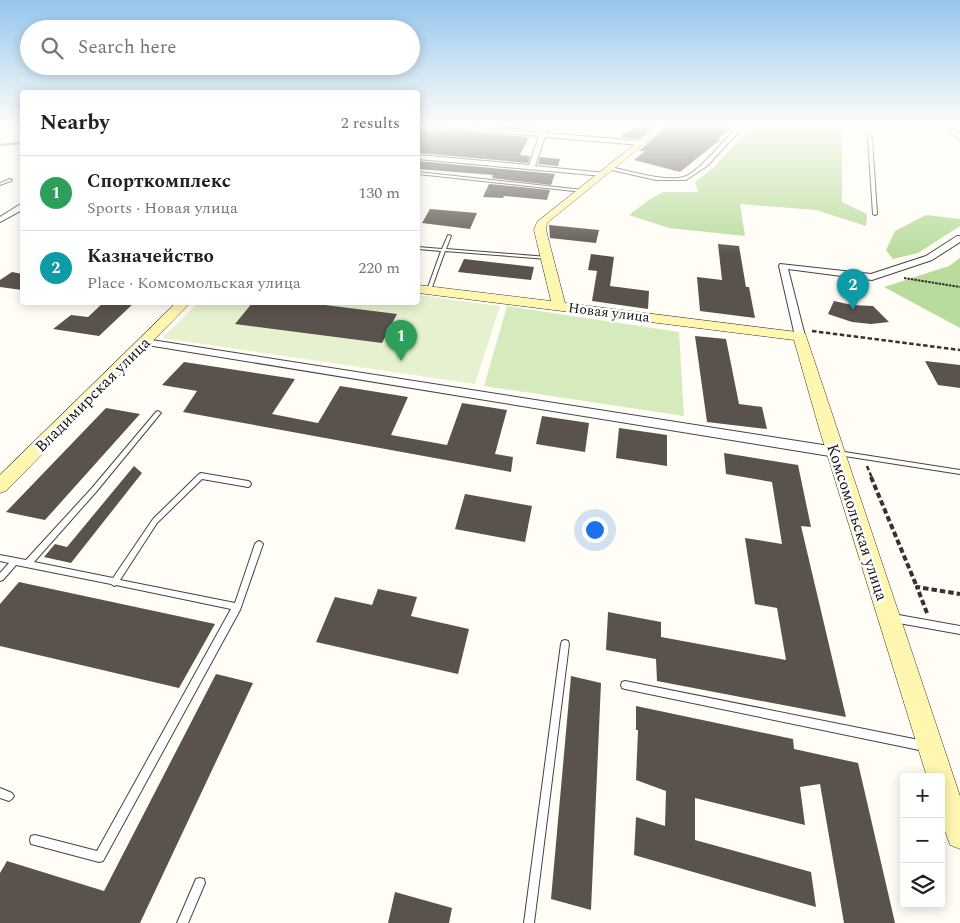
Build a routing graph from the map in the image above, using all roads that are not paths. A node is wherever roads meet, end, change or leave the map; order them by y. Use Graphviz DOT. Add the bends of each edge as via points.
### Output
graph roads {
  1 [pos="578,169"];
  2 [pos="699,169"];
  3 [pos="872,169"];
  4 [pos="607,171"];
  5 [pos="420,173"];
  6 [pos="10,180"];
  7 [pos="0,184"];
  8 [pos="583,190"];
  9 [pos="20,208"];
  10 [pos="875,214"];
  11 [pos="0,220"];
  12 [pos="449,236"];
  13 [pos="960,238"];
  14 [pos="420,248"];
  15 [pos="444,250"];
  16 [pos="548,258"];
  17 [pos="423,290"];
  18 [pos="182,305"];
  19 [pos="559,306"];
  20 [pos="800,336"];
  21 [pos="145,342"];
  22 [pos="158,413"];
  23 [pos="836,452"];
  24 [pos="960,472"];
  25 [pos="248,484"];
  26 [pos="0,486"];
  27 [pos="259,544"];
  28 [pos="0,558"];
  29 [pos="14,562"];
  30 [pos="27,564"];
  31 [pos="0,578"];
  32 [pos="114,583"];
  33 [pos="237,608"];
  34 [pos="889,618"];
  35 [pos="960,630"];
  36 [pos="565,644"];
  37 [pos="625,685"];
  38 [pos="930,747"];
  39 [pos="939,773"];
  40 [pos="945,790"];
  41 [pos="960,835"];
  42 [pos="35,840"];
  43 [pos="200,884"];
  44 [pos="182,923"];
  45 [pos="530,923"];
  1 -- 4 [label="street"];
  2 -- 4 [label="street" via="686,179"];
  3 -- 10 [label="lane"];
  4 -- 8 [label="street"];
  5 -- 8 [label="lane"];
  6 -- 7 [label="lane"];
  8 -- 16 [label="street" via="542,222 540,230"];
  9 -- 11 [label="street"];
  12 -- 15 [label="lane"];
  13 -- 20 [label="street, Комсомольская улица" via="929,258 872,277 783,266"];
  14 -- 15 [label="lane"];
  15 -- 16 [label="lane"];
  15 -- 17 [label="lane"];
  16 -- 19 [label="street"];
  17 -- 19 [label="street, Новая улица"];
  18 -- 21 [label="street, Владимирская улица"];
  19 -- 20 [label="street, Новая улица"];
  20 -- 23 [label="street, Комсомольская улица"];
  21 -- 23 [label="street"];
  21 -- 26 [label="street, Владимирская улица"];
  22 -- 30 [label="lane"];
  23 -- 24 [label="lane"];
  23 -- 34 [label="street, Комсомольская улица"];
  25 -- 32 [label="lane" via="201,476 155,521"];
  27 -- 33 [label="lane"];
  28 -- 29 [label="lane"];
  29 -- 30 [label="lane"];
  29 -- 31 [label="lane"];
  30 -- 32 [label="lane"];
  32 -- 33 [label="lane"];
  33 -- 42 [label="lane" via="99,857"];
  34 -- 35 [label="lane"];
  34 -- 38 [label="street, Комсомольская улица"];
  36 -- 45 [label="lane"];
  37 -- 38 [label="lane"];
  38 -- 39 [label="street, Комсомольская улица"];
  40 -- 41 [label="street, Комсомольская улица"];
  43 -- 44 [label="lane"];
}
